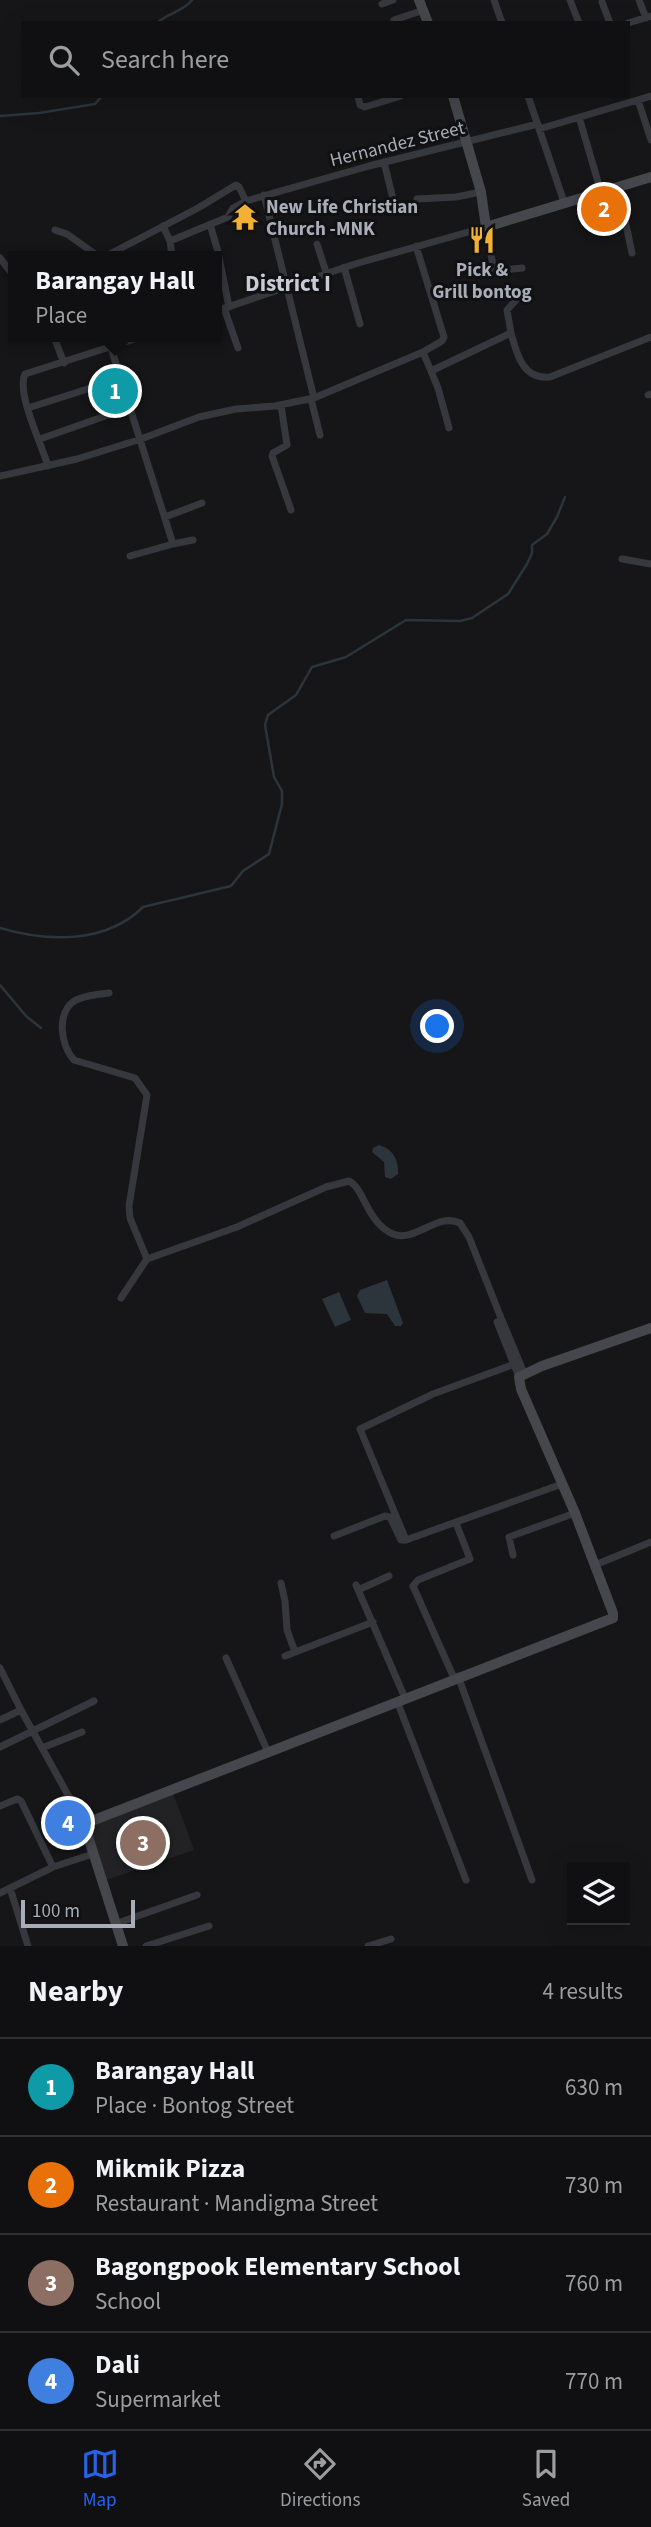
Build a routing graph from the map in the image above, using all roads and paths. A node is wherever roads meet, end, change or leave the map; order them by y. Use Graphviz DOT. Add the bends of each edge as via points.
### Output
graph roads {
  1 [pos="393,0"];
  2 [pos="419,0"];
  3 [pos="494,0"];
  4 [pos="570,0"];
  5 [pos="639,0"];
  6 [pos="602,2"];
  7 [pos="382,4"];
  8 [pos="424,10"];
  9 [pos="648,17"];
  10 [pos="394,20"];
  11 [pos="427,21"];
  12 [pos="501,21"];
  13 [pos="578,21"];
  14 [pos="609,21"];
  15 [pos="630,22"];
  16 [pos="651,96"];
  17 [pos="358,98"];
  18 [pos="394,98"];
  19 [pos="454,98"];
  20 [pos="529,98"];
  21 [pos="638,100"];
  22 [pos="579,117"];
  23 [pos="538,127"];
  24 [pos="651,140"];
  25 [pos="466,142"];
  26 [pos="384,162"];
  27 [pos="651,177"];
  28 [pos="618,187"];
  29 [pos="481,192"];
  30 [pos="601,192"];
  31 [pos="264,195"];
  32 [pos="393,199"];
  33 [pos="417,199"];
  34 [pos="246,201"];
  35 [pos="564,202"];
  36 [pos="210,224"];
  37 [pos="163,226"];
  38 [pos="486,227"];
  39 [pos="55,230"];
  40 [pos="170,241"];
  41 [pos="317,244"];
  42 [pos="416,246"];
  43 [pos="91,251"];
  44 [pos="118,251"];
  45 [pos="171,251"];
  46 [pos="218,251"];
  47 [pos="632,253"];
  48 [pos="344,267"];
  49 [pos="522,268"];
  50 [pos="326,272"];
  51 [pos="285,286"];
  52 [pos="527,292"];
  53 [pos="223,309"];
  54 [pos="360,324"];
  55 [pos="510,333"];
  56 [pos="651,337"];
  57 [pos="56,342"];
  58 [pos="127,342"];
  59 [pos="111,348"];
  60 [pos="238,348"];
  61 [pos="423,352"];
  62 [pos="64,363"];
  63 [pos="431,371"];
  64 [pos="122,378"];
  65 [pos="313,398"];
  66 [pos="281,405"];
  67 [pos="131,407"];
  68 [pos="28,408"];
  69 [pos="449,428"];
  70 [pos="320,435"];
  71 [pos="40,439"];
  72 [pos="141,439"];
  73 [pos="48,466"];
  74 [pos="0,476"];
  75 [pos="202,503"];
  76 [pos="291,510"];
  77 [pos="165,517"];
  78 [pos="193,540"];
  79 [pos="173,544"];
  80 [pos="130,556"];
  81 [pos="622,559"];
  82 [pos="651,564"];
  83 [pos="109,993"];
  84 [pos="147,1259"];
  85 [pos="121,1298"];
  86 [pos="499,1320"];
  87 [pos="651,1328"];
  88 [pos="512,1365"];
  89 [pos="522,1375"];
  90 [pos="562,1485"];
  91 [pos="575,1513"];
  92 [pos="456,1523"];
  93 [pos="334,1536"];
  94 [pos="406,1540"];
  95 [pos="651,1542"];
  96 [pos="513,1555"];
  97 [pos="595,1565"];
  98 [pos="389,1576"];
  99 [pos="281,1583"];
  100 [pos="373,1622"];
  101 [pos="295,1652"];
  102 [pos="285,1656"];
  103 [pos="226,1658"];
  104 [pos="0,1668"];
  105 [pos="456,1677"];
  106 [pos="8,1684"];
  107 [pos="0,1688"];
  108 [pos="401,1699"];
  109 [pos="94,1701"];
  110 [pos="21,1710"];
  111 [pos="0,1720"];
  112 [pos="32,1731"];
  113 [pos="82,1732"];
  114 [pos="0,1747"];
  115 [pos="42,1748"];
  116 [pos="268,1752"];
  117 [pos="0,1806"];
  118 [pos="84,1824"];
  119 [pos="93,1854"];
  120 [pos="53,1867"];
  121 [pos="466,1880"];
  122 [pos="532,1881"];
  123 [pos="10,1888"];
  124 [pos="0,1893"];
  125 [pos="197,1895"];
  126 [pos="115,1924"];
  127 [pos="209,1926"];
  128 [pos="391,1939"];
  129 [pos="28,1946"];
  130 [pos="122,1946"];
  131 [pos="146,1946"];
  132 [pos="368,1946"];
  1 -- 7 [label="street"];
  2 -- 8 [label="street"];
  3 -- 12 [label="street"];
  4 -- 13 [label="street"];
  5 -- 9 [label="street"];
  6 -- 14 [label="street"];
  8 -- 10 [label="street"];
  8 -- 11 [label="street"];
  9 -- 15 [label="street"];
  16 -- 21 [label="street, Hernandez Street"];
  17 -- 18 [label="street" via="365,107"];
  19 -- 25 [label="street"];
  20 -- 23 [label="street"];
  21 -- 22 [label="street, Hernandez Street"];
  21 -- 24 [label="street"];
  22 -- 23 [label="street, Hernandez Street"];
  22 -- 30 [label="street"];
  23 -- 25 [label="street, Hernandez Street"];
  23 -- 35 [label="street"];
  25 -- 26 [label="street, Hernandez Street"];
  25 -- 29 [label="street"];
  26 -- 31 [label="street, Hernandez Street"];
  26 -- 32 [label="street"];
  27 -- 28 [label="street"];
  28 -- 30 [label="street"];
  28 -- 47 [label="street"];
  29 -- 33 [label="street"];
  29 -- 38 [label="street"];
  30 -- 35 [label="street"];
  31 -- 34 [label="street, Hernandez Street"];
  31 -- 51 [label="street"];
  34 -- 36 [label="street, Hernandez Street" via="233,207 230,216"];
  34 -- 37 [label="street" via="236,185"];
  35 -- 38 [label="street"];
  36 -- 40 [label="street, Hernandez Street"];
  36 -- 46 [label="street"];
  37 -- 40 [label="street"];
  37 -- 44 [label="street"];
  38 -- 42 [label="street"];
  38 -- 49 [label="street" via="494,271"];
  39 -- 43 [label="street"];
  40 -- 45 [label="street"];
  41 -- 50 [label="street"];
  42 -- 48 [label="street"];
  42 -- 61 [label="street" via="444,337"];
  48 -- 50 [label="street"];
  48 -- 54 [label="street"];
  50 -- 51 [label="street"];
  51 -- 53 [label="street"];
  51 -- 65 [label="street"];
  52 -- 55 [label="street" via="507,310"];
  53 -- 60 [label="street"];
  55 -- 56 [label="street" via="525,367 539,378"];
  55 -- 63 [label="street"];
  57 -- 62 [label="street"];
  58 -- 59 [label="street"];
  59 -- 62 [label="street"];
  59 -- 64 [label="street"];
  61 -- 63 [label="street"];
  61 -- 65 [label="street"];
  62 -- 68 [label="street" via="25,374"];
  63 -- 69 [label="street"];
  64 -- 67 [label="street"];
  64 -- 68 [label="street"];
  65 -- 66 [label="street"];
  65 -- 70 [label="street"];
  66 -- 72 [label="street" via="199,417"];
  66 -- 76 [label="street" via="287,445 272,456"];
  67 -- 71 [label="street"];
  67 -- 72 [label="street"];
  68 -- 71 [label="street"];
  71 -- 73 [label="street"];
  72 -- 73 [label="street"];
  72 -- 77 [label="street"];
  73 -- 74 [label="street"];
  75 -- 77 [label="street"];
  77 -- 79 [label="street"];
  78 -- 79 [label="street"];
  79 -- 80 [label="street"];
  81 -- 82 [label="street"];
  83 -- 84 [label="street" via="73,1001 64,1012 62,1031 67,1053 74,1059 135,1077 147,1095 128,1206"];
  84 -- 85 [label="street"];
  84 -- 86 [label="street" via="349,1181 378,1224 396,1235 447,1220 460,1223"];
  86 -- 88 [label="street"];
  86 -- 89 [label="street"];
  87 -- 89 [label="street"];
  88 -- 89 [label="street"];
  88 -- 94 [label="street" via="433,1394 360,1429"];
  89 -- 90 [label="street" via="521,1389"];
  90 -- 91 [label="street"];
  90 -- 92 [label="street"];
  91 -- 96 [label="street" via="509,1538"];
  91 -- 97 [label="street"];
  92 -- 94 [label="street"];
  92 -- 105 [label="street" via="470,1559 413,1586"];
  93 -- 94 [label="street" via="386,1516 401,1540"];
  95 -- 97 [label="street"];
  97 -- 105 [label="street" via="613,1618"];
  98 -- 100 [label="street" via="357,1587"];
  99 -- 101 [label="street"];
  100 -- 101 [label="street"];
  100 -- 108 [label="street"];
  101 -- 102 [label="street"];
  103 -- 116 [label="street"];
  104 -- 106 [label="street"];
  105 -- 108 [label="street"];
  105 -- 122 [label="street"];
  106 -- 107 [label="street"];
  106 -- 110 [label="street"];
  108 -- 116 [label="street"];
  108 -- 121 [label="street"];
  109 -- 112 [label="street"];
  110 -- 111 [label="street"];
  110 -- 112 [label="street"];
  112 -- 114 [label="street"];
  112 -- 115 [label="street"];
  113 -- 115 [label="street"];
  115 -- 118 [label="street"];
  116 -- 118 [label="street"];
  117 -- 120 [label="street" via="21,1801"];
  118 -- 119 [label="street"];
  119 -- 120 [label="street"];
  119 -- 126 [label="street"];
  120 -- 123 [label="street"];
  123 -- 124 [label="street"];
  123 -- 129 [label="street"];
  125 -- 126 [label="street"];
  126 -- 130 [label="street"];
  127 -- 131 [label="street"];
  128 -- 132 [label="street"];
}
